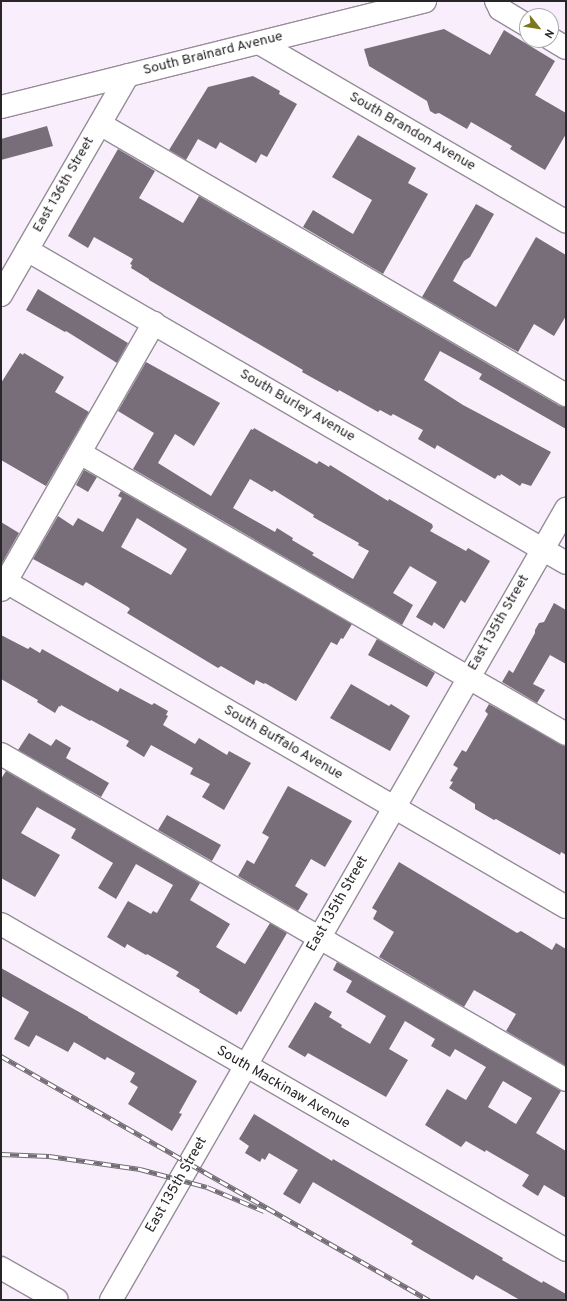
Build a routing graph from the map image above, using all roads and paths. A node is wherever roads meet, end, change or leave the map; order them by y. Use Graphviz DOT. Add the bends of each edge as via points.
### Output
graph roads {
  1 [pos="425,1"];
  2 [pos="496,1"];
  3 [pos="519,20"];
  4 [pos="259,42"];
  5 [pos="128,76"];
  6 [pos="1,107"];
  7 [pos="100,124"];
  8 [pos="566,222"];
  9 [pos="25,254"];
  10 [pos="1,264"];
  11 [pos="1,295"];
  12 [pos="154,324"];
  13 [pos="566,395"];
  14 [pos="80,453"];
  15 [pos="566,509"];
  16 [pos="542,549"];
  17 [pos="566,563"];
  18 [pos="2,584"];
  19 [pos="468,677"];
  20 [pos="566,734"];
  21 [pos="1,754"];
  22 [pos="393,807"];
  23 [pos="566,908"];
  24 [pos="1,924"];
  25 [pos="319,938"];
  26 [pos="246,1067"];
  27 [pos="566,1080"];
  28 [pos="566,1250"];
  29 [pos="1,1268"];
  30 [pos="56,1300"];
  31 [pos="111,1300"];
  1 -- 4 [label="street, South Brainard Avenue"];
  2 -- 3 [label="street" via="500,9"];
  4 -- 5 [label="street, South Brainard Avenue"];
  4 -- 8 [label="street, South Brandon Avenue"];
  5 -- 6 [label="street, South Brainard Avenue"];
  5 -- 7 [label="street, East 136th Street"];
  7 -- 9 [label="street, East 136th Street"];
  7 -- 13 [label="street"];
  9 -- 10 [label="street"];
  9 -- 11 [label="street, East 136th Street"];
  9 -- 12 [label="street, South Burley Avenue"];
  12 -- 14 [label="street"];
  12 -- 16 [label="street, South Burley Avenue"];
  14 -- 18 [label="street"];
  14 -- 19 [label="street"];
  15 -- 16 [label="street, East 135th Street"];
  16 -- 17 [label="street, South Burley Avenue"];
  16 -- 19 [label="street, East 135th Street"];
  18 -- 22 [label="street, South Buffalo Avenue"];
  19 -- 20 [label="street"];
  19 -- 22 [label="street, East 135th Street"];
  21 -- 25 [label="street"];
  22 -- 23 [label="street, South Buffalo Avenue"];
  22 -- 25 [label="street, East 135th Street"];
  24 -- 26 [label="street, South Mackinaw Avenue"];
  25 -- 26 [label="street, East 135th Street"];
  25 -- 27 [label="street"];
  26 -- 28 [label="street, South Mackinaw Avenue"];
  26 -- 31 [label="street, East 135th Street"];
  29 -- 30 [label="street"];
}
